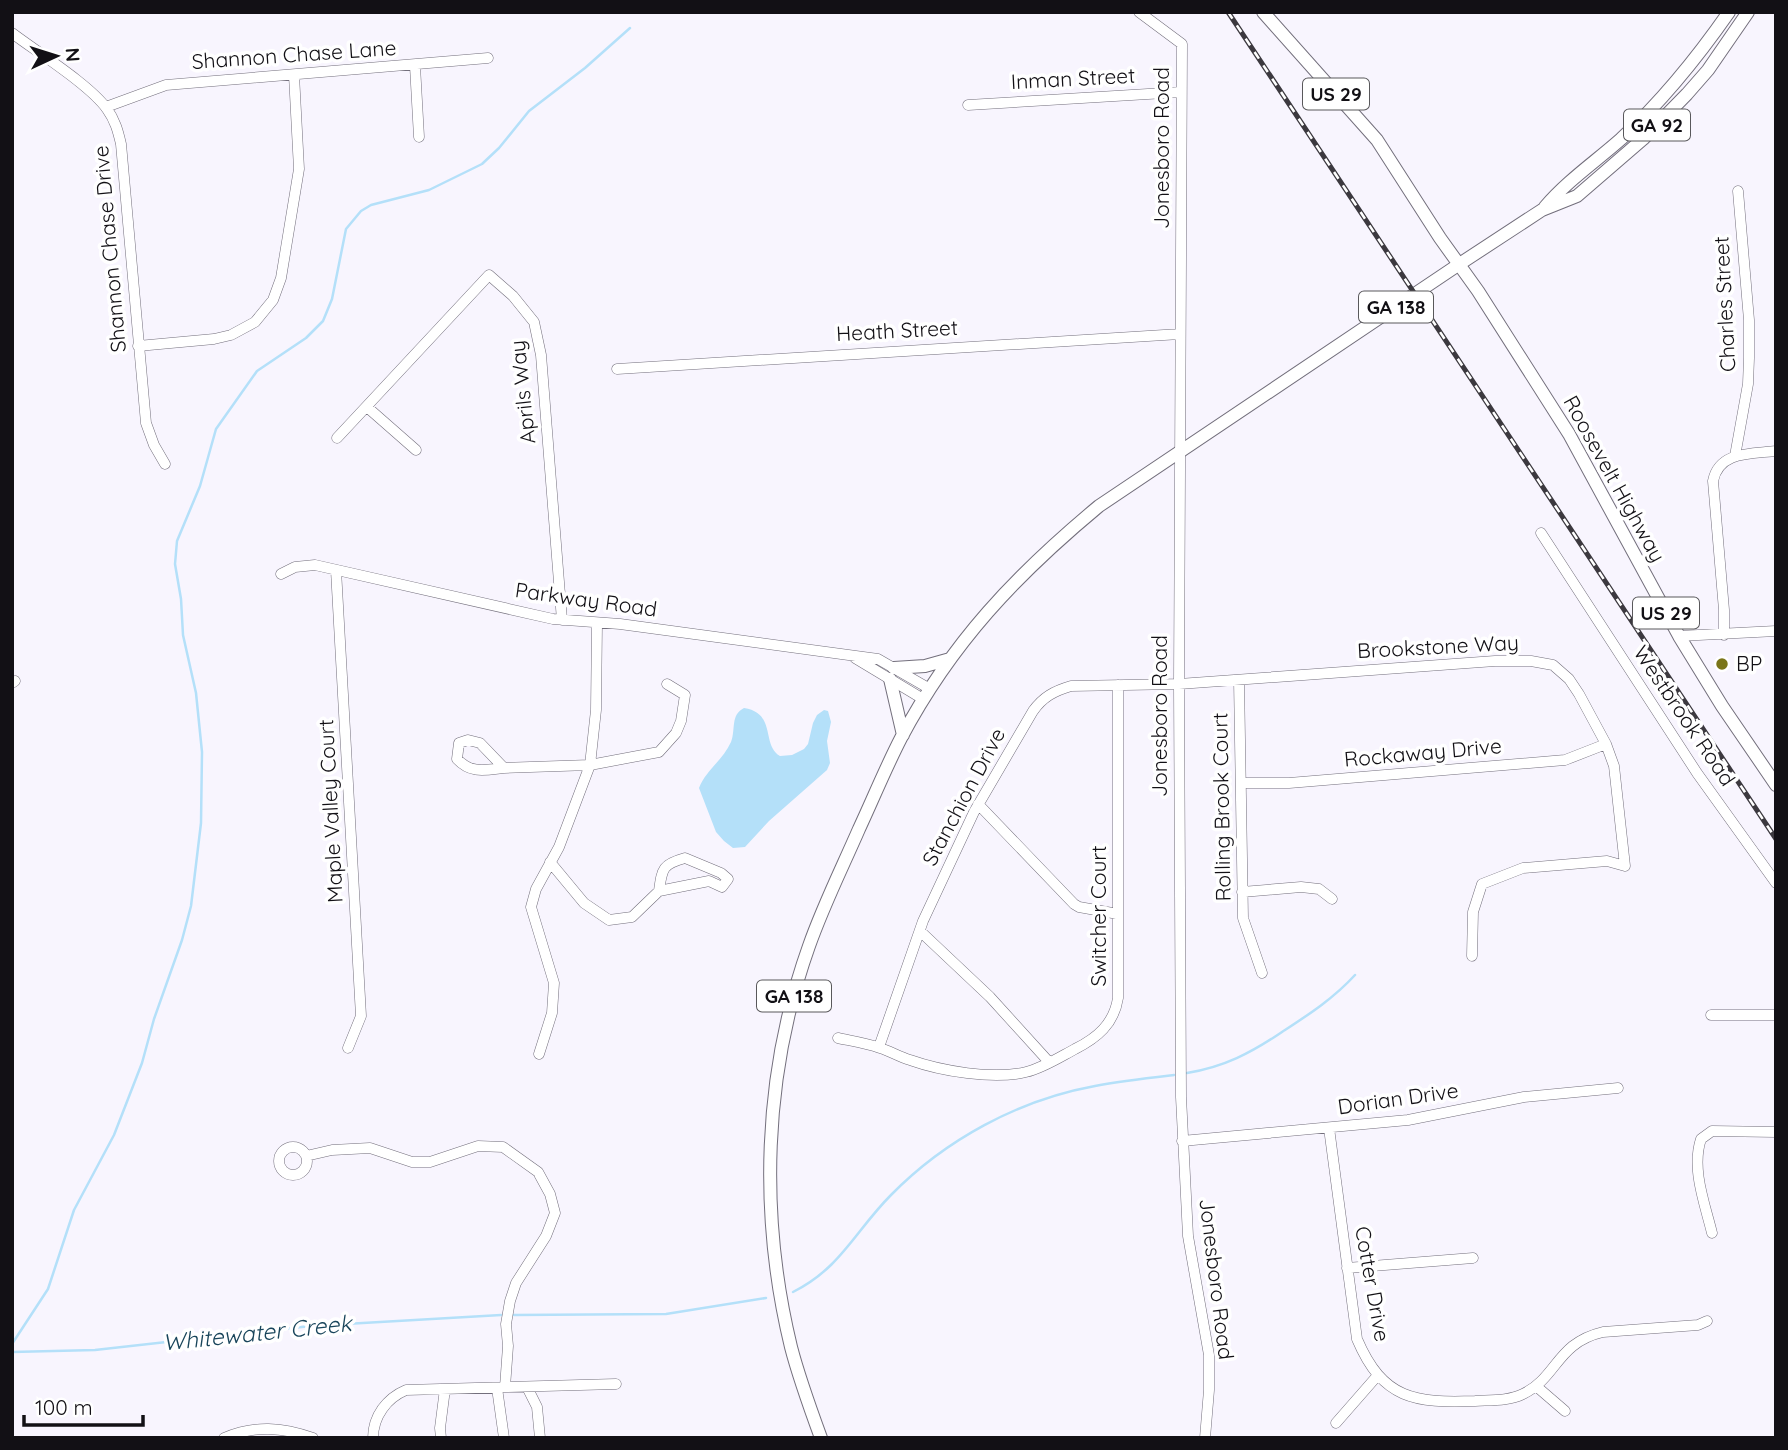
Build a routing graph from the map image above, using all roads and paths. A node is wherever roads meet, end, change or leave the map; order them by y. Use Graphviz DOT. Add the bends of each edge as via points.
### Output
graph roads {
  1 [pos="1139,12"];
  2 [pos="1263,12"];
  3 [pos="1729,12"];
  4 [pos="1748,12"];
  5 [pos="12,33"];
  6 [pos="488,58"];
  7 [pos="415,65"];
  8 [pos="294,75"];
  9 [pos="1181,92"];
  10 [pos="968,105"];
  11 [pos="106,107"];
  12 [pos="419,137"];
  13 [pos="1738,191"];
  14 [pos="1542,210"];
  15 [pos="1458,265"];
  16 [pos="1180,334"];
  17 [pos="138,346"];
  18 [pos="617,369"];
  19 [pos="367,407"];
  20 [pos="337,438"];
  21 [pos="416,450"];
  22 [pos="1776,451"];
  23 [pos="1180,452"];
  24 [pos="1735,456"];
  25 [pos="165,464"];
  26 [pos="1541,533"];
  27 [pos="336,570"];
  28 [pos="281,575"];
  29 [pos="562,620"];
  30 [pos="597,622"];
  31 [pos="1776,631"];
  32 [pos="1724,635"];
  33 [pos="1679,636"];
  34 [pos="950,659"];
  35 [pos="892,673"];
  36 [pos="1239,680"];
  37 [pos="667,684"];
  38 [pos="1179,684"];
  39 [pos="1118,685"];
  40 [pos="927,694"];
  41 [pos="903,736"];
  42 [pos="1605,744"];
  43 [pos="590,765"];
  44 [pos="504,768"];
  45 [pos="1242,783"];
  46 [pos="1776,785"];
  47 [pos="978,804"];
  48 [pos="551,862"];
  49 [pos="1776,883"];
  50 [pos="659,891"];
  51 [pos="1242,892"];
  52 [pos="1332,899"];
  53 [pos="1118,914"];
  54 [pos="920,931"];
  55 [pos="1472,956"];
  56 [pos="1262,973"];
  57 [pos="1711,1015"];
  58 [pos="1776,1015"];
  59 [pos="838,1038"];
  60 [pos="879,1047"];
  61 [pos="348,1048"];
  62 [pos="539,1054"];
  63 [pos="1049,1062"];
  64 [pos="1618,1088"];
  65 [pos="1329,1128"];
  66 [pos="1776,1132"];
  67 [pos="1182,1141"];
  68 [pos="306,1156"];
  69 [pos="1712,1233"];
  70 [pos="1473,1258"];
  71 [pos="1347,1268"];
  72 [pos="1707,1321"];
  73 [pos="1378,1375"];
  74 [pos="616,1384"];
  75 [pos="1536,1386"];
  76 [pos="501,1387"];
  77 [pos="527,1387"];
  78 [pos="445,1389"];
  79 [pos="1565,1411"];
  80 [pos="1336,1423"];
  81 [pos="224,1438"];
  82 [pos="313,1438"];
  83 [pos="373,1438"];
  84 [pos="441,1438"];
  85 [pos="504,1438"];
  86 [pos="540,1438"];
  87 [pos="821,1438"];
  88 [pos="1205,1438"];
  1 -- 9 [label="street, Jonesboro Road" via="1182,44"];
  2 -- 15 [label="main road, US 29" via="1377,140"];
  3 -- 14 [label="main road, GA 92" via="1660,100 1560,188"];
  4 -- 14 [label="main road, GA 92" via="1707,70 1643,139 1577,196"];
  5 -- 11 [label="street, Shannon Chase Drive"];
  6 -- 7 [label="street, Shannon Chase Lane"];
  7 -- 8 [label="street, Shannon Chase Lane"];
  7 -- 12 [label="street"];
  8 -- 11 [label="street, Shannon Chase Lane" via="166,85"];
  8 -- 17 [label="street" via="299,169 281,278 273,300 255,322 231,335"];
  9 -- 10 [label="street, Inman Street"];
  9 -- 16 [label="street, Jonesboro Road"];
  11 -- 17 [label="street, Shannon Chase Drive" via="121,144"];
  13 -- 24 [label="street, Charles Street" via="1749,358"];
  14 -- 15 [label="main road, GA 92"];
  15 -- 23 [label="main road, GA 138"];
  15 -- 33 [label="main road, Roosevelt Highway / US 29" via="1569,434"];
  16 -- 18 [label="street, Heath Street"];
  16 -- 23 [label="street, Jonesboro Road"];
  17 -- 25 [label="street, Shannon Chase Drive" via="146,423"];
  19 -- 20 [label="street, Aprils Way"];
  19 -- 21 [label="street"];
  19 -- 29 [label="street, Aprils Way" via="489,275 513,296 534,322 541,355"];
  22 -- 24 [label="street"];
  23 -- 34 [label="main road, GA 138" via="1099,506 1049,547 997,600"];
  23 -- 38 [label="street, Jonesboro Road"];
  24 -- 32 [label="street" via="1717,467 1713,481"];
  26 -- 49 [label="street, Westbrook Road" via="1697,773"];
  27 -- 28 [label="street, Parkway Road" via="306,564"];
  27 -- 29 [label="street, Parkway Road"];
  27 -- 61 [label="street, Maple Valley Court" via="361,1016"];
  29 -- 30 [label="street, Parkway Road"];
  30 -- 35 [label="street, Parkway Road" via="849,654"];
  30 -- 43 [label="street"];
  31 -- 32 [label="street"];
  32 -- 33 [label="street"];
  33 -- 46 [label="main road, Roosevelt Highway / US 29"];
  34 -- 35 [label="main road"];
  34 -- 40 [label="main road, GA 138"];
  35 -- 40 [label="street, Parkway Road"];
  35 -- 41 [label="main road"];
  36 -- 38 [label="street, Brookstone Way"];
  36 -- 42 [label="street, Brookstone Way" via="1531,661 1553,665 1569,679"];
  36 -- 45 [label="street, Rolling Brook Court"];
  37 -- 43 [label="street" via="685,695 676,733 659,752"];
  38 -- 39 [label="street, Stanchion Drive"];
  38 -- 67 [label="street, Jonesboro Road"];
  39 -- 47 [label="street, Stanchion Drive" via="1071,687 1041,700"];
  39 -- 53 [label="street, Switcher Court"];
  40 -- 41 [label="main road, GA 138"];
  41 -- 87 [label="main road, GA 138" via="809,946 775,1086 769,1182 773,1242 792,1349"];
  42 -- 45 [label="street, Rockaway Drive" via="1565,760"];
  42 -- 55 [label="street, Brookstone Way" via="1614,766 1625,866 1607,861 1523,868 1482,884 1473,912"];
  43 -- 44 [label="street"];
  43 -- 48 [label="street"];
  44 -- 44 [label="street" via="465,768 457,759 459,743 480,743"];
  45 -- 51 [label="street, Rolling Brook Court"];
  47 -- 53 [label="street" via="1074,904"];
  47 -- 54 [label="street, Stanchion Drive"];
  48 -- 50 [label="street" via="584,903 609,920 632,917"];
  48 -- 62 [label="street" via="531,908 554,983 552,1013"];
  50 -- 50 [label="street" via="709,881 722,887 728,879 685,858 670,862 663,870"];
  51 -- 52 [label="street" via="1301,887 1319,889"];
  51 -- 56 [label="street, Rolling Brook Court" via="1243,918"];
  53 -- 63 [label="street, Switcher Court" via="1118,998 1113,1016 1094,1040"];
  54 -- 60 [label="street, Stanchion Drive"];
  54 -- 63 [label="street" via="990,997"];
  57 -- 58 [label="street"];
  59 -- 60 [label="street, Switcher Court"];
  60 -- 63 [label="street, Switcher Court" via="948,1070 1011,1074"];
  64 -- 65 [label="street, Dorian Drive" via="1524,1097 1408,1120"];
  65 -- 67 [label="street, Dorian Drive"];
  65 -- 71 [label="street, Cotter Drive"];
  66 -- 69 [label="street" via="1712,1131 1701,1139 1699,1178"];
  67 -- 88 [label="street, Jonesboro Road" via="1188,1236 1209,1355"];
  68 -- 76 [label="street" via="370,1148 412,1162 430,1162 478,1146 503,1147 538,1172 555,1213 510,1301"];
  70 -- 71 [label="street"];
  71 -- 73 [label="street, Cotter Drive" via="1357,1339"];
  72 -- 75 [label="street, Cotter Drive" via="1588,1336 1569,1348"];
  73 -- 75 [label="street, Cotter Drive" via="1406,1396 1438,1402 1507,1399"];
  73 -- 80 [label="street"];
  74 -- 77 [label="street"];
  75 -- 79 [label="street"];
  76 -- 77 [label="street"];
  76 -- 78 [label="street"];
  76 -- 85 [label="street"];
  77 -- 86 [label="street" via="537,1407"];
  78 -- 83 [label="street" via="406,1390 396,1395 381,1409"];
  78 -- 84 [label="street"];
  81 -- 82 [label="street" via="242,1430 288,1429"];
}
